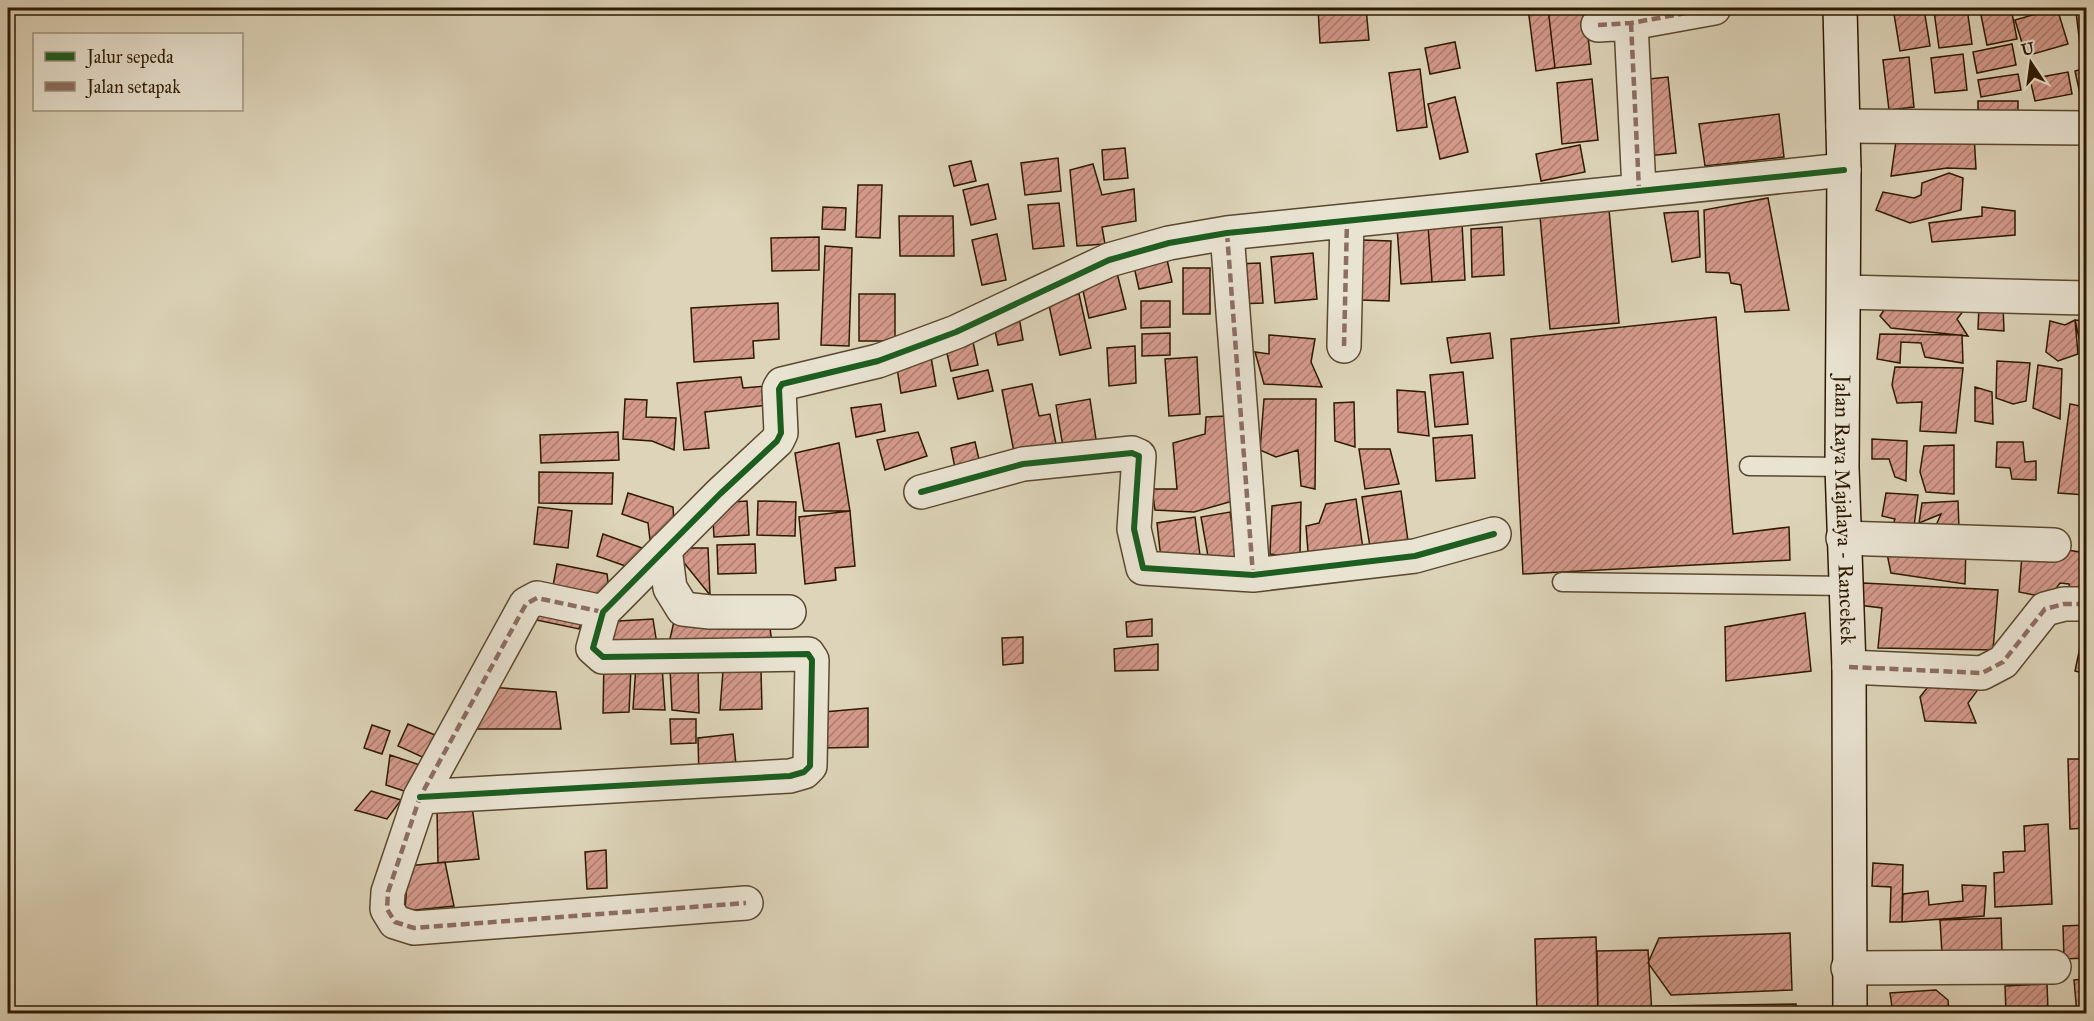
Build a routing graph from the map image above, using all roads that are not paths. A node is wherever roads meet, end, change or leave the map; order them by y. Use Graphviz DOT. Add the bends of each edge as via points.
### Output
graph roads {
  1 [pos="1714,8"];
  2 [pos="1840,8"];
  3 [pos="1631,23"];
  4 [pos="1598,25"];
  5 [pos="1843,126"];
  6 [pos="2086,128"];
  7 [pos="1844,170"];
  8 [pos="1639,190"];
  9 [pos="1347,221"];
  10 [pos="1227,233"];
  11 [pos="1844,292"];
  12 [pos="2086,298"];
  13 [pos="1344,346"];
  14 [pos="1749,466"];
  15 [pos="1842,467"];
  16 [pos="921,492"];
  17 [pos="1494,534"];
  18 [pos="1843,538"];
  19 [pos="2054,545"];
  20 [pos="665,549"];
  21 [pos="1253,575"];
  22 [pos="1562,582"];
  23 [pos="1845,586"];
  24 [pos="2086,604"];
  25 [pos="603,612"];
  26 [pos="789,612"];
  27 [pos="1849,667"];
  28 [pos="420,797"];
  29 [pos="746,903"];
  30 [pos="2055,967"];
  31 [pos="1848,968"];
  32 [pos="1850,1014"];
  1 -- 3 [label="street"];
  2 -- 5 [label="street, Jalan Raya Majalaya - Rancekek"];
  3 -- 4 [label="street"];
  3 -- 8 [label="street"];
  5 -- 6 [label="street"];
  5 -- 7 [label="street, Jalan Raya Majalaya - Rancekek"];
  7 -- 8 [label="street"];
  7 -- 11 [label="street, Jalan Raya Majalaya - Rancekek"];
  8 -- 9 [label="street"];
  9 -- 10 [label="street"];
  9 -- 13 [label="street"];
  10 -- 20 [label="street" via="1169,243 1109,260 912,349 782,384 781,433 777,441"];
  10 -- 21 [label="street"];
  11 -- 12 [label="street"];
  11 -- 15 [label="street, Jalan Raya Majalaya - Rancekek"];
  14 -- 15 [label="lane"];
  15 -- 18 [label="street, Jalan Raya Majalaya - Rancekek"];
  16 -- 21 [label="street" via="1023,464 1132,453 1139,456 1134,529 1143,568"];
  17 -- 21 [label="street" via="1416,556"];
  18 -- 19 [label="street"];
  18 -- 23 [label="street, Jalan Raya Majalaya - Rancekek"];
  20 -- 25 [label="street"];
  20 -- 26 [label="street" via="670,588 683,609"];
  22 -- 23 [label="lane"];
  23 -- 27 [label="street, Jalan Raya Majalaya - Rancekek"];
  24 -- 27 [label="street" via="2045,609 2003,662 1982,673"];
  25 -- 28 [label="street" via="537,598 526,604"];
  25 -- 28 [label="street" via="593,648 603,657 808,654 812,660 808,770 790,776"];
  27 -- 31 [label="street, Jalan Raya Majalaya - Rancekek"];
  28 -- 29 [label="street" via="388,892 387,909 395,921 414,928"];
  30 -- 31 [label="street"];
  31 -- 32 [label="street, Jalan Raya Majalaya - Rancekek"];
}
